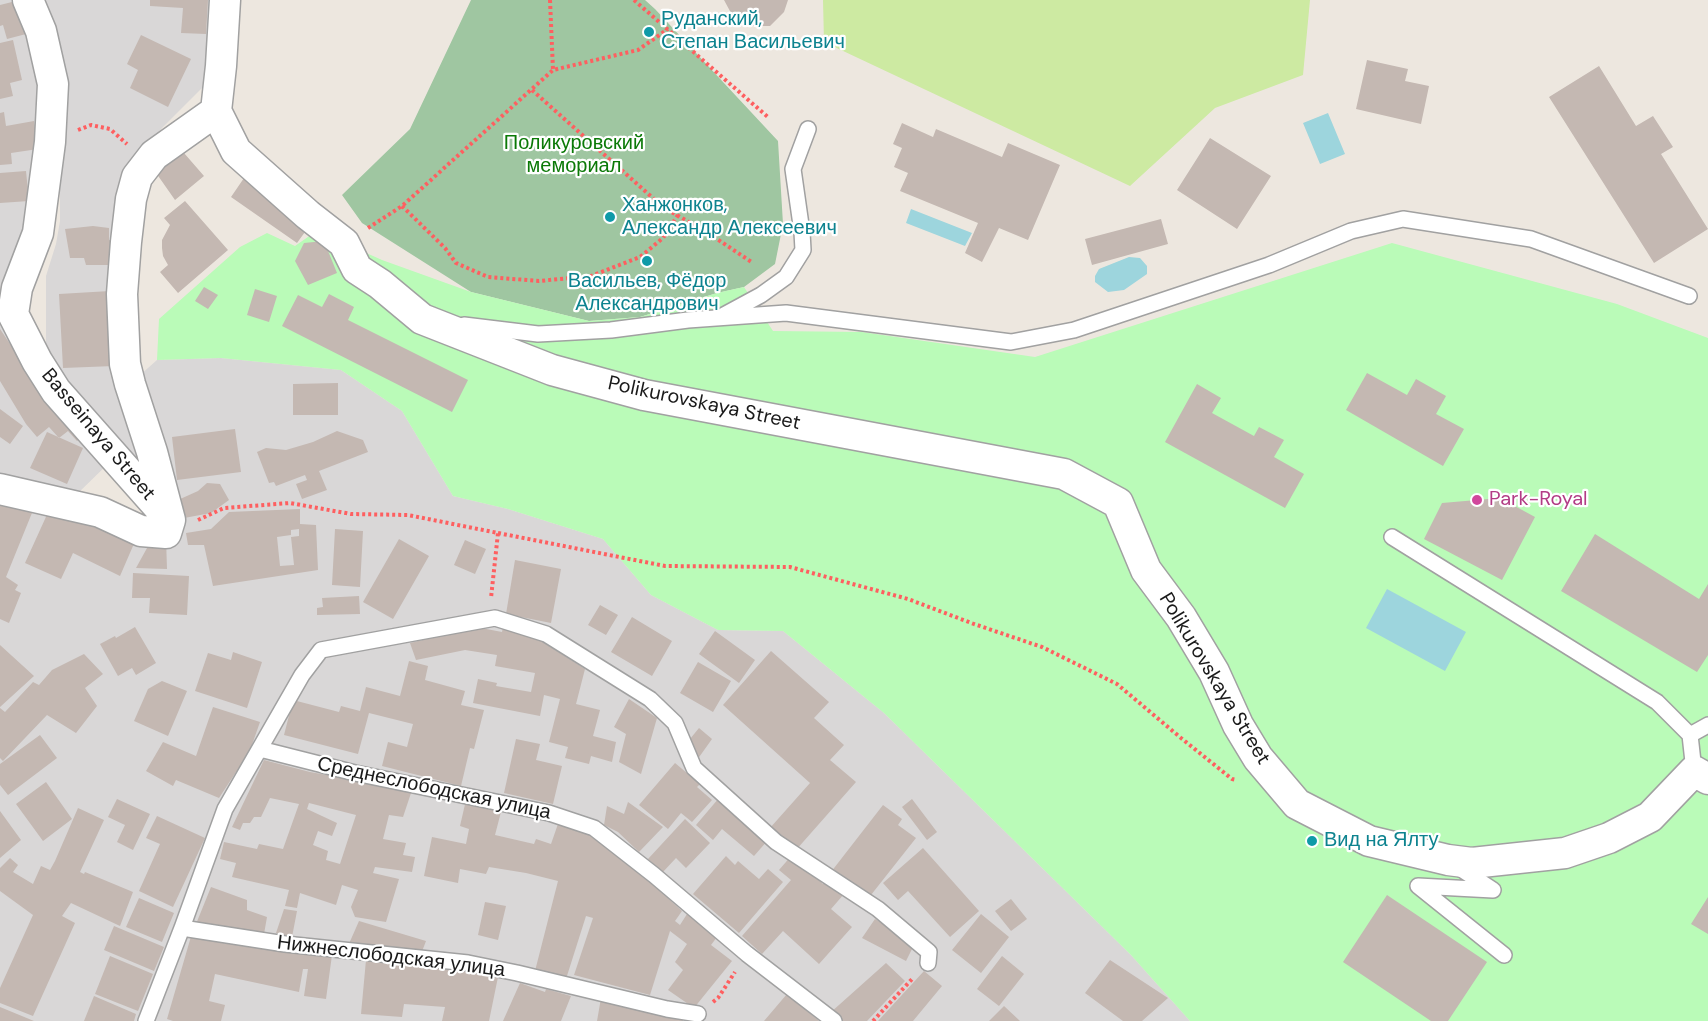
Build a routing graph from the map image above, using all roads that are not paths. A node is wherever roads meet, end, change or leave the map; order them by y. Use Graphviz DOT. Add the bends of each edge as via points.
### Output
graph roads {
  1 [pos="28,0"];
  2 [pos="225,0"];
  3 [pos="216,111"];
  4 [pos="808,129"];
  5 [pos="1689,296"];
  6 [pos="719,318"];
  7 [pos="422,319"];
  8 [pos="0,489"];
  9 [pos="170,520"];
  10 [pos="1392,537"];
  11 [pos="1708,725"];
  12 [pos="1690,735"];
  13 [pos="260,749"];
  14 [pos="1701,775"];
  15 [pos="1448,860"];
  16 [pos="182,928"];
  17 [pos="1504,955"];
  18 [pos="928,963"];
  19 [pos="698,1014"];
  20 [pos="146,1021"];
  21 [pos="834,1021"];
  1 -- 9 [label="street, Basseinaya Street" via="41,31 53,84 38,233 17,288 13,314 56,391"];
  2 -- 3 [label="street"];
  3 -- 7 [label="street, Polikurovskaya Street" via="236,151 344,243 357,269"];
  3 -- 9 [label="street" via="154,154 138,177 126,242 122,294 125,363"];
  4 -- 6 [label="lane" via="793,169 803,250 786,277"];
  5 -- 6 [label="lane" via="1531,239 1403,219 1351,231 1269,265 1074,330 1011,342 786,313"];
  6 -- 7 [label="lane" via="538,334"];
  7 -- 15 [label="street, Polikurovskaya Street" via="552,370 644,395 1065,474 1118,503 1146,570 1181,617 1214,672 1238,725 1258,758 1297,804 1369,841"];
  8 -- 9 [label="street" via="100,512 141,531 166,533"];
  10 -- 12 [label="lane" via="1657,702"];
  11 -- 12 [label="lane"];
  12 -- 14 [label="lane"];
  13 -- 16 [label="lane" via="225,809"];
  13 -- 18 [label="lane" via="302,675 321,650 495,618 546,634 650,699 675,723 694,768 776,842 878,909 929,952"];
  13 -- 21 [label="lane, Среднеслободская улица" via="549,813 594,828"];
  14 -- 15 [label="street, Polikurovskaya Street" via="1650,817 1609,838 1565,853 1472,863"];
  15 -- 17 [label="lane" via="1493,890 1418,886"];
  16 -- 19 [label="lane, Нижнеслободская улица" via="285,944 468,963"];
  16 -- 20 [label="lane"];
}
